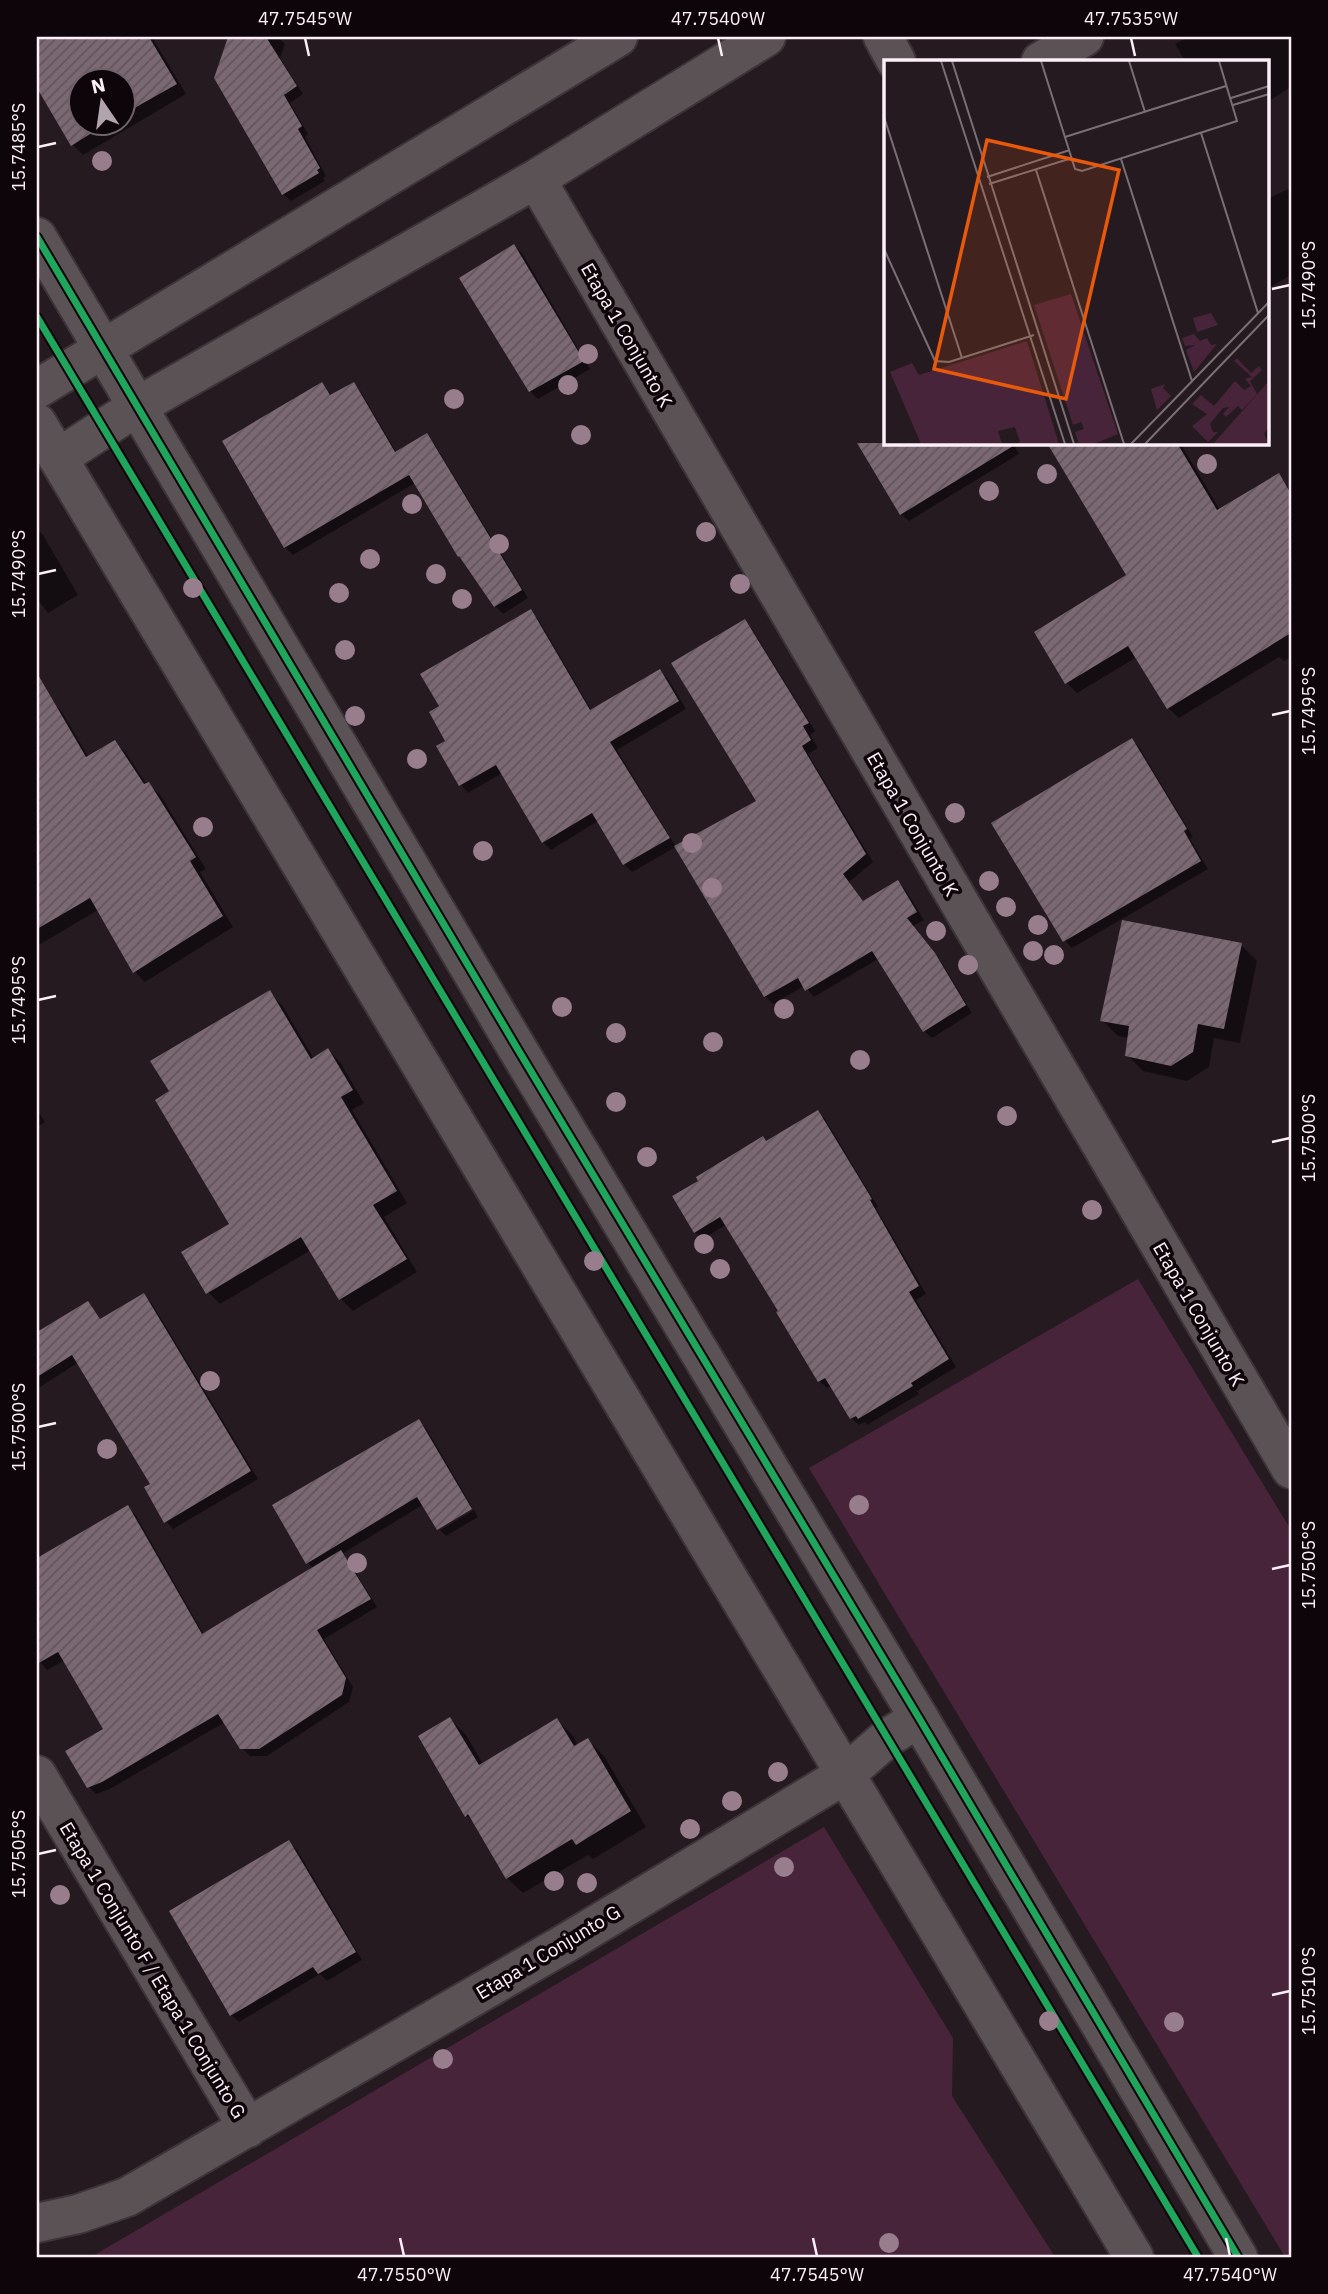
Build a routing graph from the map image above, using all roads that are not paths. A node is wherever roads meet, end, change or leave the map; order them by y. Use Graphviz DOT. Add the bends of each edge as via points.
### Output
graph roads {
  1 [pos="618,37"];
  2 [pos="766,37"];
  3 [pos="883,37"];
  4 [pos="1083,37"];
  5 [pos="895,60"];
  6 [pos="1043,60"];
  7 [pos="537,179"];
  8 [pos="37,237"];
  9 [pos="103,347"];
  10 [pos="37,389"];
  11 [pos="138,406"];
  12 [pos="37,423"];
  13 [pos="58,458"];
  14 [pos="1291,1469"];
  15 [pos="919,1718"];
  16 [pos="846,1774"];
  17 [pos="37,1775"];
  18 [pos="248,2128"];
  19 [pos="37,2223"];
  20 [pos="1134,2257"];
  21 [pos="1238,2257"];
  1 -- 9 [label="street"];
  2 -- 7 [label="street"];
  3 -- 5 [label="street"];
  4 -- 6 [label="street"];
  7 -- 11 [label="street"];
  7 -- 14 [label="street, Etapa 1 Conjunto K"];
  8 -- 9 [label="street"];
  9 -- 10 [label="street"];
  9 -- 11 [label="street"];
  11 -- 13 [label="street"];
  11 -- 15 [label="street"];
  12 -- 13 [label="street"];
  13 -- 16 [label="street"];
  15 -- 16 [label="street, Etapa 1 Conjunto G" via="887,1738"];
  15 -- 21 [label="street"];
  16 -- 18 [label="street, Etapa 1 Conjunto G"];
  16 -- 20 [label="street"];
  17 -- 18 [label="street, Etapa 1 Conjunto F / Etapa 1 Conjunto G"];
  18 -- 19 [label="street, Etapa 1 Conjunto G" via="127,2197"];
}
